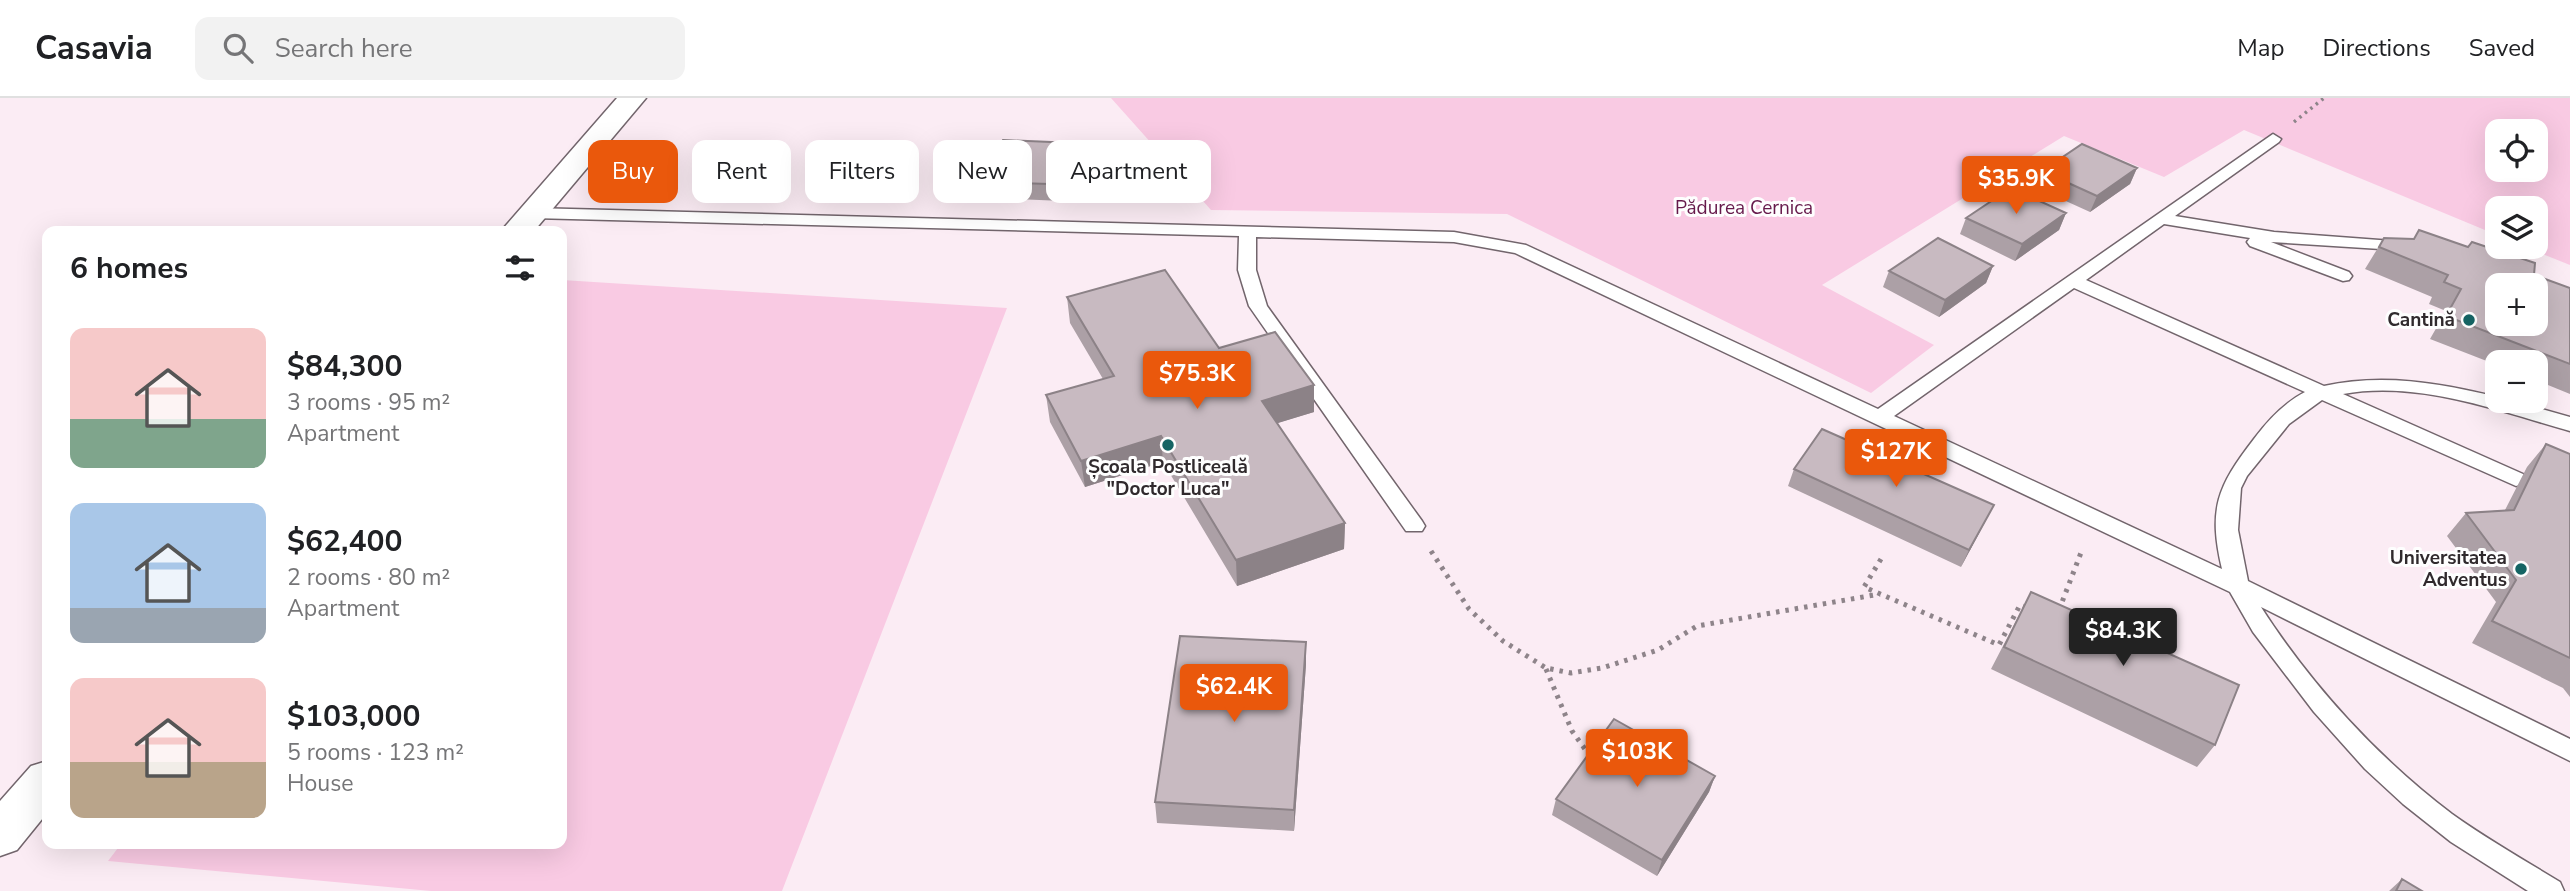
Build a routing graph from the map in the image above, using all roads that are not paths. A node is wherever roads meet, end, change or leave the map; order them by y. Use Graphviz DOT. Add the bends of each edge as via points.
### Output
graph roads {
  1 [pos="632,98"];
  2 [pos="2273,139"];
  3 [pos="2162,219"];
  4 [pos="525,222"];
  5 [pos="2222,229"];
  6 [pos="1248,231"];
  7 [pos="2423,248"];
  8 [pos="2343,276"];
  9 [pos="2073,281"];
  10 [pos="2322,392"];
  11 [pos="1877,419"];
  12 [pos="2570,424"];
  13 [pos="2516,479"];
  14 [pos="1414,526"];
  15 [pos="2238,586"];
  16 [pos="2570,751"];
  17 [pos="42,785"];
  18 [pos="0,835"];
  19 [pos="2551,891"];
  1 -- 4 [label="main road"];
  2 -- 3 [label="lane"];
  3 -- 5 [label="lane"];
  3 -- 9 [label="lane"];
  4 -- 6 [label="lane"];
  5 -- 7 [label="lane"];
  5 -- 8 [label="lane"];
  6 -- 11 [label="lane" via="1454,237 1520,249"];
  6 -- 14 [label="lane" via="1247,270 1258,306"];
  9 -- 10 [label="lane"];
  9 -- 11 [label="lane"];
  10 -- 12 [label="lane" via="2368,386 2426,388"];
  10 -- 13 [label="lane"];
  10 -- 15 [label="lane" via="2273,426 2235,479 2225,526"];
  11 -- 15 [label="lane"];
  15 -- 16 [label="lane"];
  15 -- 19 [label="lane" via="2278,650 2334,722 2379,768 2434,815"];
  17 -- 18 [label="main road"];
}
